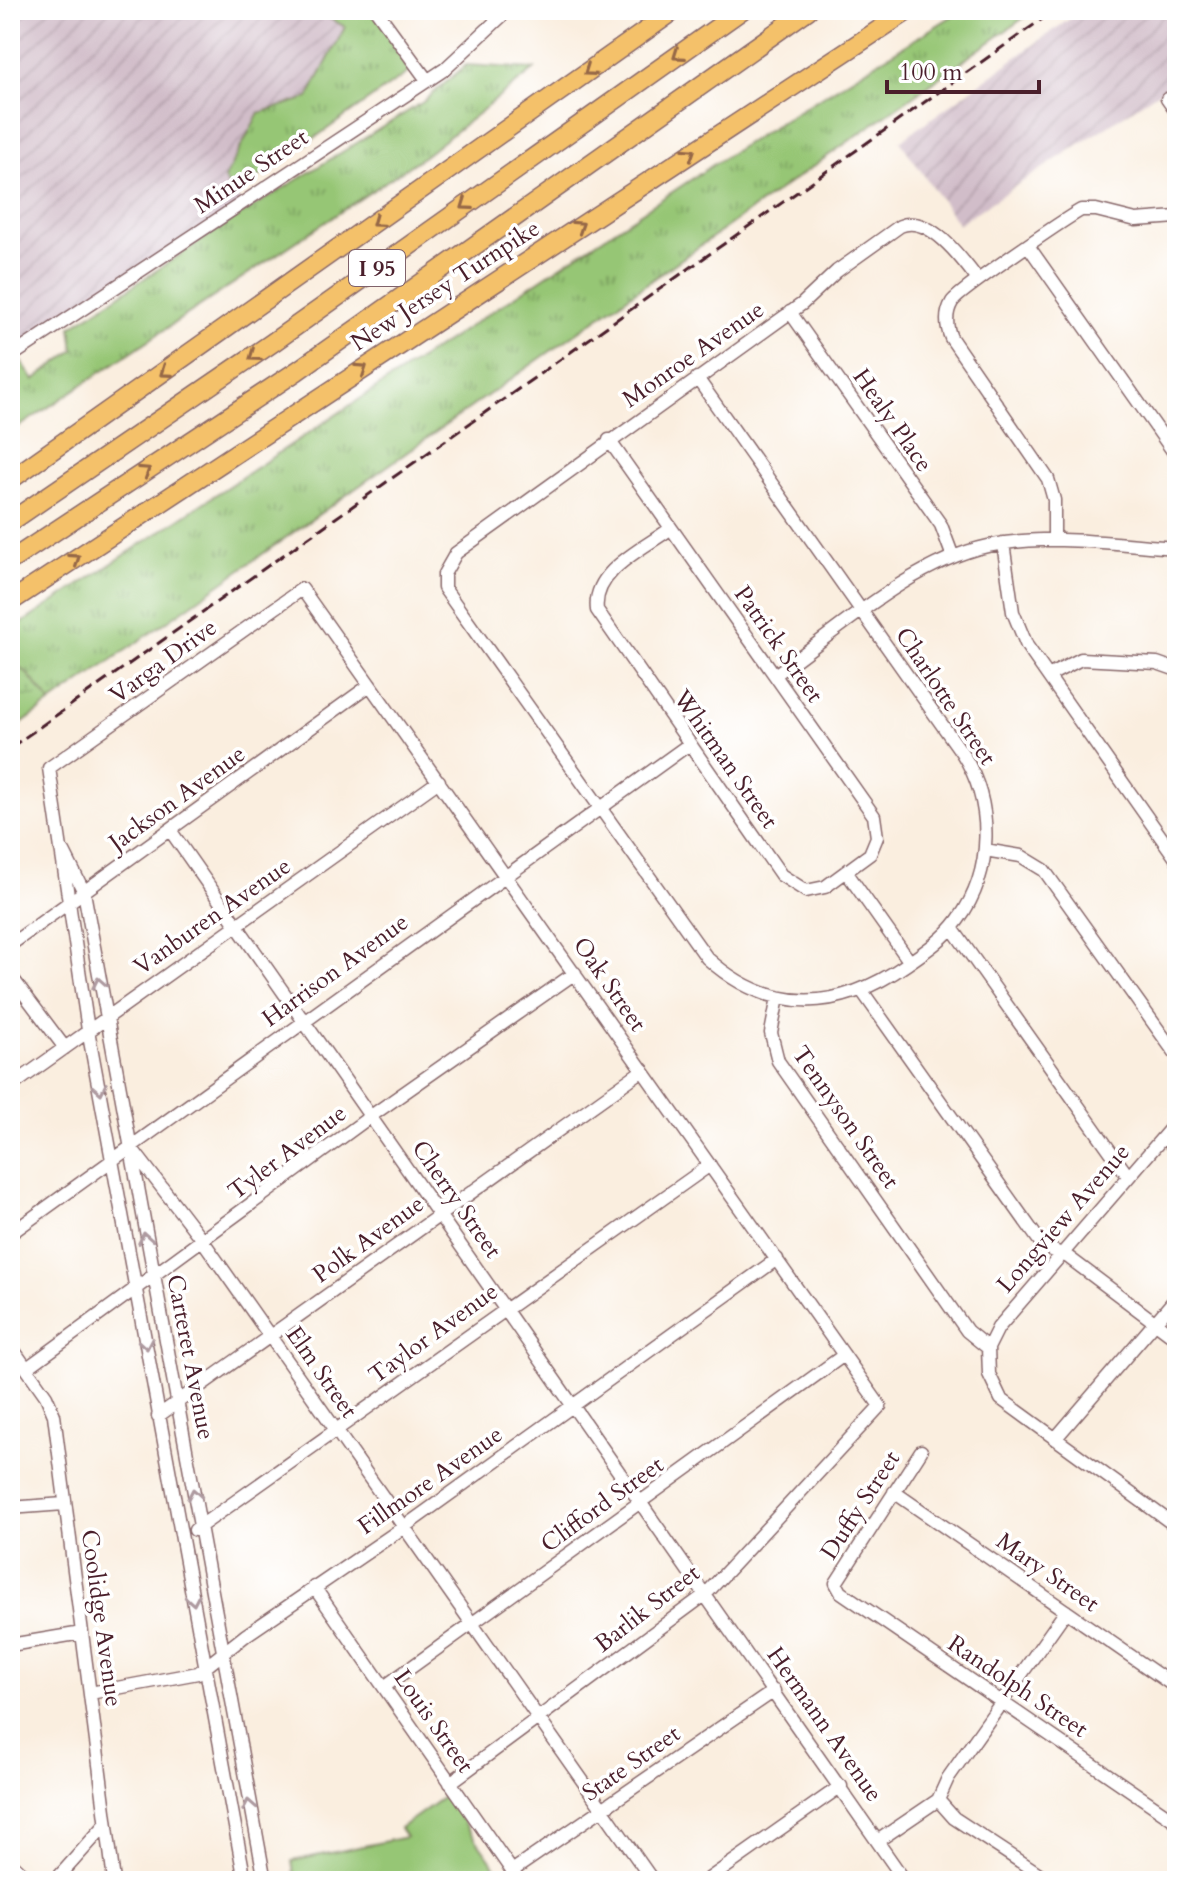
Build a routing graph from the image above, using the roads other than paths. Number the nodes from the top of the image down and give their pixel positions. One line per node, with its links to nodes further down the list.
1 (376, 10): 8 (street)
2 (508, 10): 8 (street, Minue Street)
3 (675, 10): 19 (highway, I 95, one-way to 19)
4 (742, 10): 20 (highway, New Jersey Turnpike / I 95, one-way to 20)
5 (808, 10): 26 (highway, New Jersey Turnpike / I 95, one-way to 5)
6 (918, 10): 7 (highway, New Jersey Turnpike)
7 (903, 15): 28 (highway, New Jersey Turnpike, one-way to 7)
8 (427, 80): 15 (street, Minue Street)
9 (1167, 99): 10 (street)
10 (1177, 113)
11 (1177, 217): 12 (street)
12 (1029, 247): 13 (street); 18 (street)
13 (978, 280): 14 (street, Monroe Avenue); 22 (street)
14 (790, 312): 16 (street, Monroe Avenue); 25 (street, Healy Place)
15 (10, 357)
16 (697, 378): 17 (street, Monroe Avenue); 29 (street, Charlotte Street)
17 (609, 440): 21 (street, Patrick Street); 37 (street, Monroe Avenue)
18 (1177, 457)
19 (10, 480)
20 (10, 522)
21 (670, 529): 31 (street, Patrick Street); 34 (street, Whitman Street)
22 (1054, 540): 23 (street); 24 (street)
23 (1003, 543): 25 (street); 32 (street)
24 (1177, 548)
25 (953, 557): 29 (street)
26 (10, 561)
27 (302, 589): 33 (street, Oak Street); 35 (street, Varga Drive)
28 (10, 602)
29 (864, 612): 31 (street); 40 (street, Charlotte Street)
30 (1177, 670): 32 (street)
31 (775, 675): 42 (street, Patrick Street)
32 (1048, 676): 41 (street)
33 (370, 685): 36 (street, Oak Street); 38 (street, Jackson Avenue)
34 (688, 745): 37 (street, Harrison Avenue); 42 (street, Whitman Street)
35 (49, 768): 39 (street, Carteret Avenue)
36 (439, 781): 43 (street, Oak Street); 46 (street, Vanburen Avenue)
37 (600, 809): 43 (street, Harrison Avenue); 53 (street)
38 (170, 830): 44 (street, Jackson Avenue); 46 (street, Cherry Street)
39 (61, 846): 44 (street, Carteret Avenue); 45 (street, Carteret Avenue)
40 (985, 850): 47 (street, Charlotte Street); 58 (street)
41 (1177, 860)
42 (847, 873): 49 (street)
43 (507, 875): 50 (street, Oak Street); 55 (street, Harrison Avenue)
44 (84, 892): 45 (street, Jackson Avenue); 54 (street, Carteret Avenue, one-way to 44)
45 (67, 905): 48 (street, Jackson Avenue); 56 (street, Carteret Avenue)
46 (237, 926): 54 (street, Vanburen Avenue); 55 (street, Cherry Street)
47 (952, 928): 49 (street); 68 (street)
48 (10, 945)
49 (910, 962): 52 (street)
50 (575, 973): 59 (street, Oak Street); 61 (street, Tyler Avenue)
51 (10, 975): 57 (street)
52 (862, 991): 53 (street); 72 (street)
53 (778, 997): 82 (street, Tennyson Street)
54 (106, 1018): 56 (street, Vanburen Avenue); 64 (street, Carteret Avenue)
55 (303, 1019): 61 (street, Cherry Street); 64 (street, Harrison Avenue)
56 (88, 1030): 57 (street, Vanburen Avenue); 66 (street, Carteret Avenue, one-way to 66)
57 (65, 1048): 60 (street, Vanburen Avenue)
58 (1177, 1056)
59 (643, 1070): 67 (street, Oak Street); 69 (street, Polk Avenue)
60 (10, 1087)
61 (371, 1116): 69 (street, Cherry Street); 71 (street, Tyler Avenue)
62 (1177, 1121): 63 (street, Longview Avenue)
63 (1164, 1136): 65 (street); 68 (street, Longview Avenue)
64 (131, 1149): 66 (street, Harrison Avenue); 71 (street, Elm Street); 74 (street, Carteret Avenue, one-way to 64)
65 (1177, 1151)
66 (114, 1161): 70 (street, Harrison Avenue); 75 (street, Carteret Avenue)
67 (710, 1165): 73 (street, Oak Street); 77 (street, Taylor Avenue)
68 (1128, 1176): 72 (street, Longview Avenue)
69 (440, 1213): 77 (street, Cherry Street); 79 (street, Polk Avenue)
70 (10, 1234)
71 (203, 1241): 74 (street, Tyler Avenue); 79 (street, Elm Street)
72 (1059, 1255): 78 (street); 82 (street, Longview Avenue)
73 (777, 1259): 83 (street, Oak Street); 86 (street, Fillmore Avenue)
74 (153, 1276): 75 (street, Tyler Avenue); 85 (street, Carteret Avenue)
75 (136, 1287): 84 (street, Tyler Avenue); 88 (street, Carteret Avenue, one-way to 88)
76 (1177, 1297): 78 (street)
77 (506, 1308): 86 (street, Cherry Street); 89 (street, Taylor Avenue)
78 (1156, 1322): 80 (street); 90 (street)
79 (271, 1337): 85 (street, Polk Avenue); 89 (street, Elm Street)
80 (1177, 1339)
81 (10, 1345): 84 (street, Coolidge Avenue)
82 (988, 1348): 90 (street)
83 (844, 1355): 87 (street, Oak Street); 93 (street, Clifford Street)
84 (27, 1368): 94 (street, Coolidge Avenue)
85 (177, 1402): 88 (street, Polk Avenue); 96 (street, Carteret Avenue, one-way to 85)
86 (574, 1405): 93 (street, Cherry Street); 97 (street, Fillmore Avenue)
87 (880, 1406): 102 (street, Barlik Street)
88 (158, 1416): 99 (street, Carteret Avenue)
89 (336, 1430): 96 (street, Taylor Avenue); 97 (street, Elm Street)
90 (1055, 1439): 98 (street)
91 (921, 1451): 92 (street, Duffy Street)
92 (894, 1492): 100 (street, Duffy Street); 103 (street, Mary Street)
93 (642, 1502): 102 (street, Cherry Street); 104 (street, Clifford Street)
94 (64, 1504): 95 (street); 105 (street, Coolidge Avenue)
95 (10, 1508)
96 (199, 1527): 99 (street, Taylor Avenue); 107 (street, Carteret Avenue)
97 (404, 1527): 101 (street, Fillmore Avenue); 104 (street, Elm Street)
98 (1177, 1527)
99 (182, 1539): 108 (street, Carteret Avenue, one-way to 108)
100 (836, 1583): 113 (street, Randolph Street)
101 (314, 1587): 107 (street, Fillmore Avenue); 109 (street, Louis Street)
102 (706, 1594): 111 (street, Hermann Avenue); 114 (street, Barlik Street)
103 (1066, 1611): 110 (street, Mary Street); 113 (street)
104 (472, 1624): 109 (street, Clifford Street); 114 (street, Elm Street)
105 (82, 1633): 106 (street); 112 (street, Coolidge Avenue)
106 (10, 1645)
107 (225, 1652): 108 (street, Fillmore Avenue); 115 (street, Carteret Avenue)
108 (206, 1667): 112 (street, Fillmore Avenue); 116 (street, Carteret Avenue)
109 (384, 1687): 117 (street, Louis Street)
110 (1177, 1688)
111 (774, 1691): 118 (street, Hermann Avenue); 120 (street, State Street)
112 (90, 1693): 122 (street, Coolidge Avenue)
113 (1002, 1702): 119 (street); 121 (street, Randolph Street)
114 (538, 1718): 117 (street, Barlik Street); 120 (street, Elm Street)
115 (241, 1758): 116 (street); 130 (street, Carteret Avenue, one-way to 115)
116 (223, 1762): 129 (street, Carteret Avenue)
117 (450, 1783): 125 (street, Louis Street)
118 (841, 1786): 123 (street, Hermann Avenue); 132 (street)
119 (938, 1800): 123 (street); 134 (street)
120 (602, 1809): 125 (street, State Street); 131 (street, Elm Street)
121 (1177, 1822)
122 (106, 1824): 127 (street); 128 (street, Coolidge Avenue)
123 (879, 1840): 133 (street, Hermann Avenue)
124 (10, 1862): 126 (street)
125 (516, 1876)
126 (31, 1881)
127 (55, 1881)
128 (114, 1881)
129 (245, 1881)
130 (265, 1881)
131 (653, 1881)
132 (706, 1881)
133 (904, 1881)
134 (1050, 1881)

